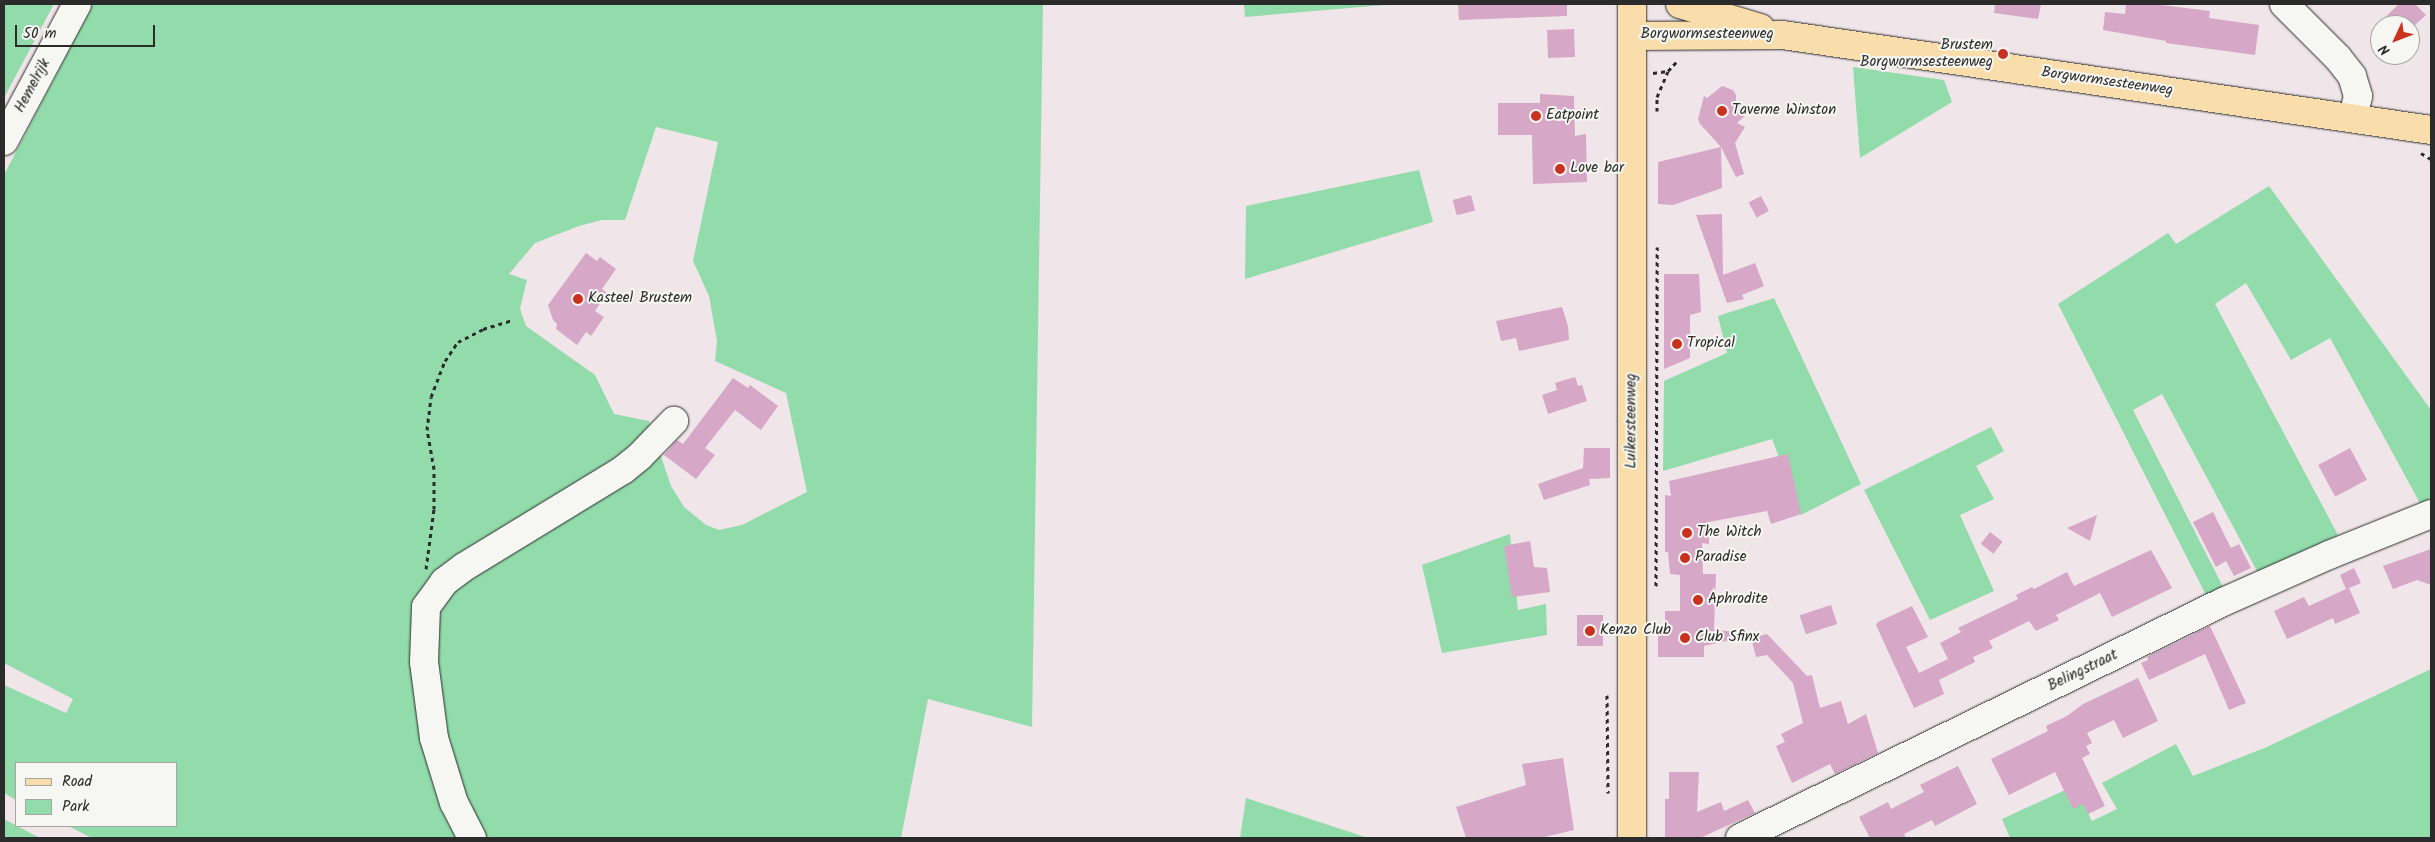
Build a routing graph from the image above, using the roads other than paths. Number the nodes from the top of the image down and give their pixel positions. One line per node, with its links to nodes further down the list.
1 (77, 4): 9 (street, Hemelrijk)
2 (1632, 4): 6 (main road, Luikersteenweg)
3 (1680, 4): 5 (main road, Borgwormsesteenweg)
4 (2284, 4): 7 (street)
5 (1783, 35): 6 (main road, Borgwormsesteenweg); 7 (main road, Borgwormsesteenweg)
6 (1632, 36): 13 (main road, Luikersteenweg)
7 (2353, 118): 8 (main road, Borgwormsesteenweg)
8 (2431, 130)
9 (4, 142)
10 (674, 421): 12 (street)
11 (2431, 514): 14 (street, Belingstraat)
12 (472, 838)
13 (1632, 838)
14 (1740, 838)

